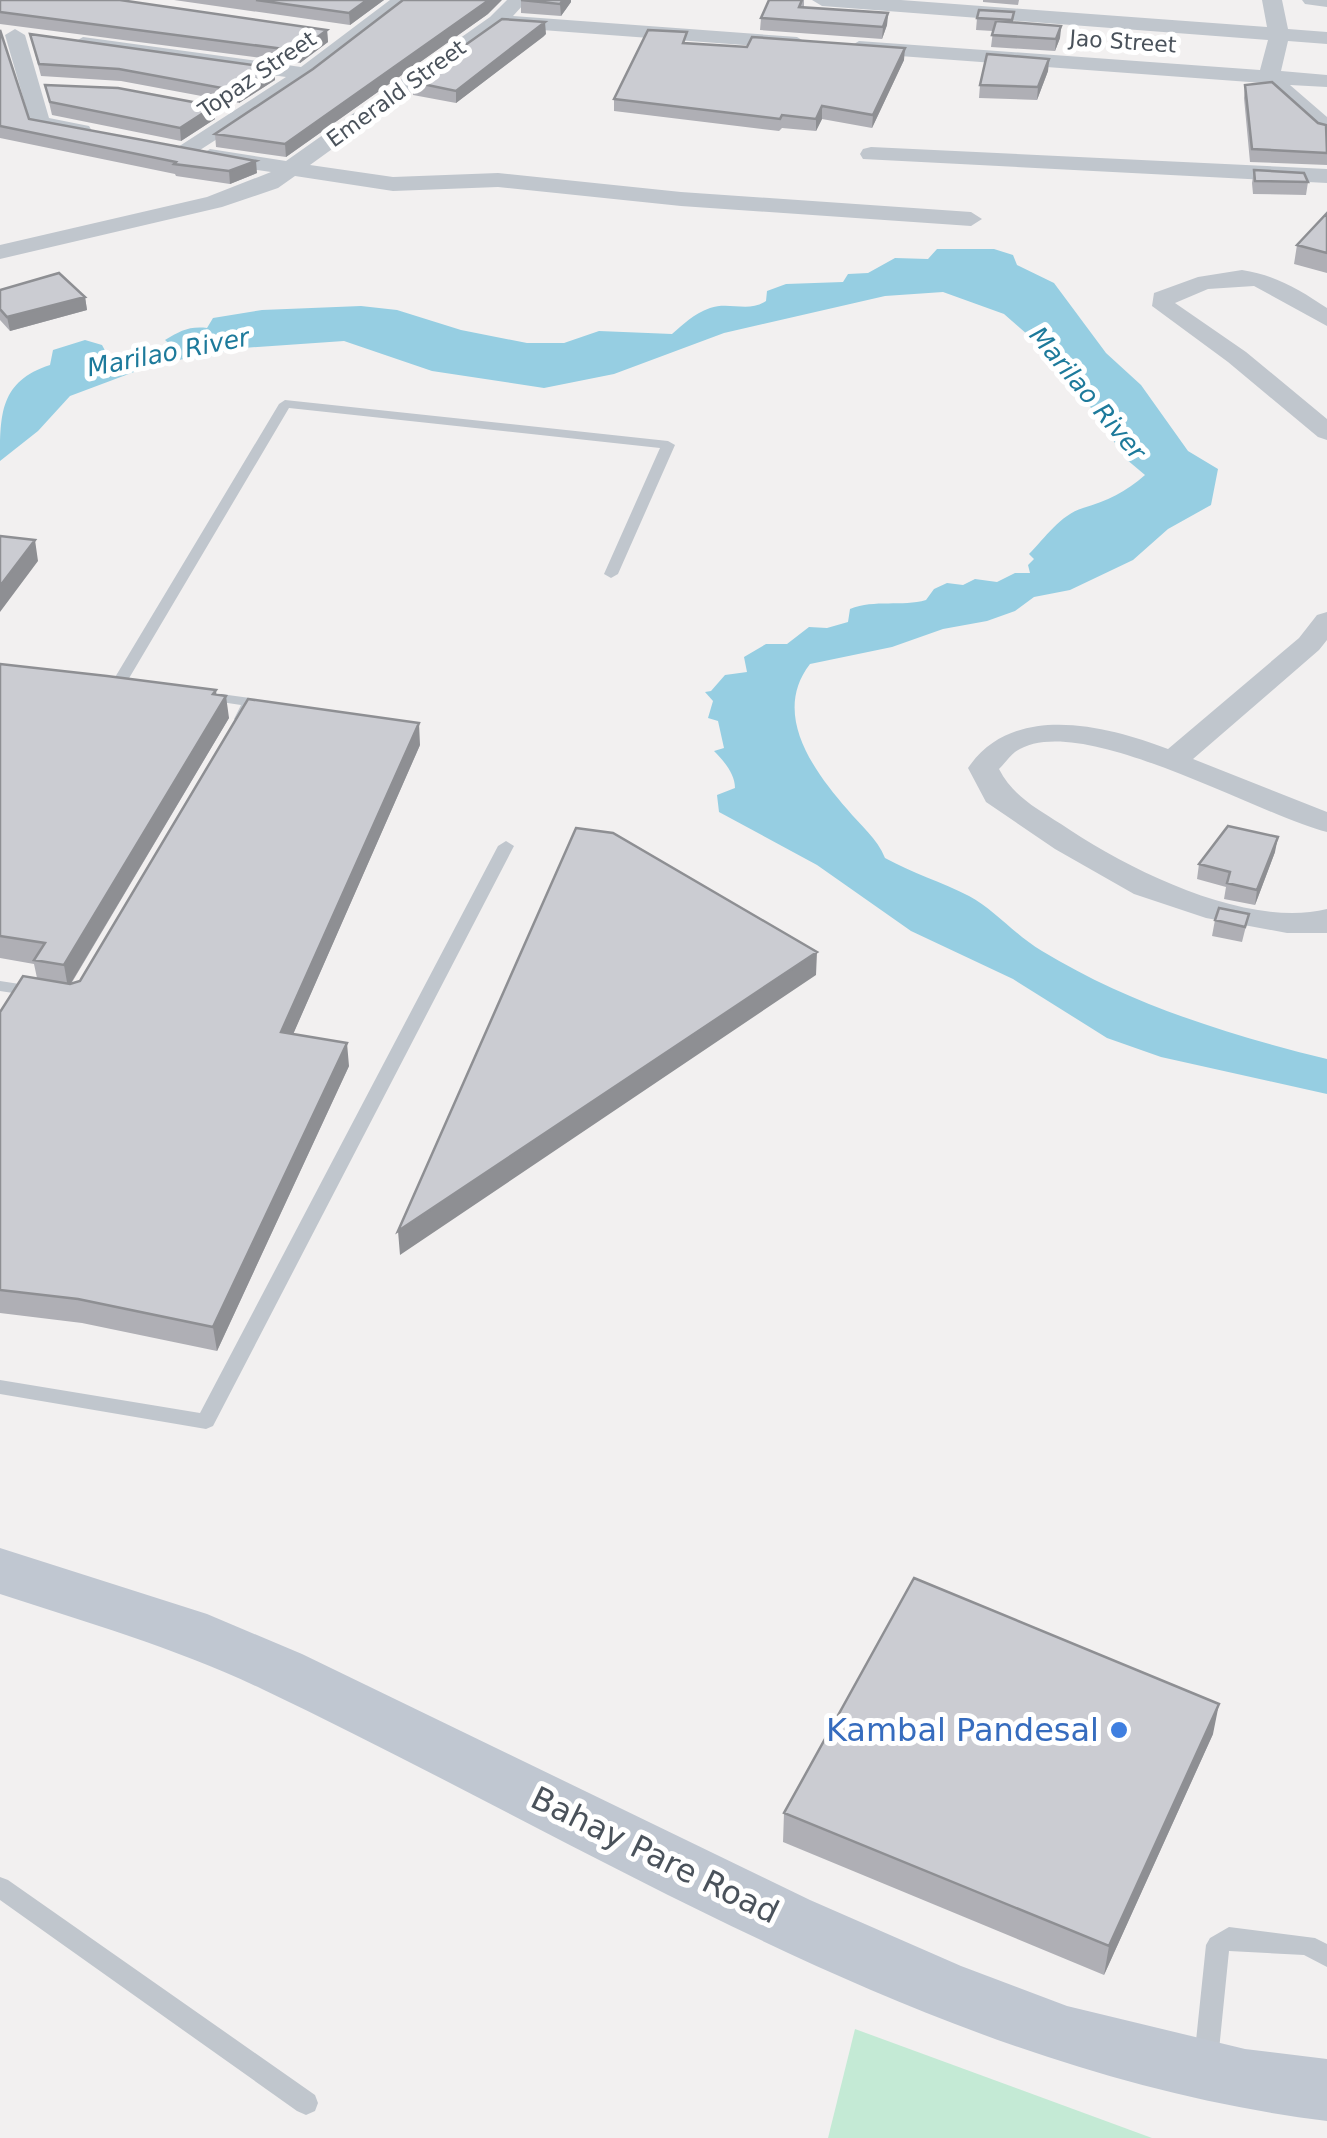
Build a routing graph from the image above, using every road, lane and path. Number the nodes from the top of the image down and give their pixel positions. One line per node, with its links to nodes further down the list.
1 (400, 0): 11 (street, Topaz Street)
2 (518, 0): 7 (street, Emerald Street)
3 (822, 0): 9 (street)
4 (1272, 0): 9 (street)
5 (1312, 0): 6 (street)
6 (1327, 1)
7 (496, 21): 14 (street, Jao Street); 21 (street, Emerald Street)
8 (317, 30): 11 (street)
9 (1279, 35): 12 (street); 14 (street)
10 (25, 36): 13 (street); 19 (street)
11 (355, 36): 13 (street, Topaz Street)
12 (1327, 38)
13 (304, 74): 17 (street, Topaz Street)
14 (1268, 77): 15 (street, Jao Street); 18 (street)
15 (1327, 81)
16 (209, 108): 17 (street)
17 (244, 114): 21 (street, Topaz Street)
18 (1326, 127)
19 (94, 134)
20 (870, 154): 22 (street)
21 (280, 176): 23 (street); 24 (street)
22 (1327, 176)
23 (971, 218)
24 (0, 252)
25 (1327, 319): 26 (street)
26 (1327, 432)
27 (611, 574): 29 (lane)
28 (1327, 620): 32 (street)
29 (156, 689)
30 (194, 694): 31 (lane)
31 (231, 735)
32 (1174, 760): 33 (street); 35 (street)
33 (1327, 823)
34 (506, 846): 38 (lane)
35 (1327, 920)
36 (0, 986): 37 (lane)
37 (56, 995)
38 (0, 1387)
39 (0, 1570): 42 (main road, Bahay Pare Road)
40 (0, 1887): 44 (lane)
41 (1327, 1956): 42 (lane)
42 (1206, 2071): 43 (main road, Bahay Pare Road)
43 (1327, 2090)
44 (306, 2104)

